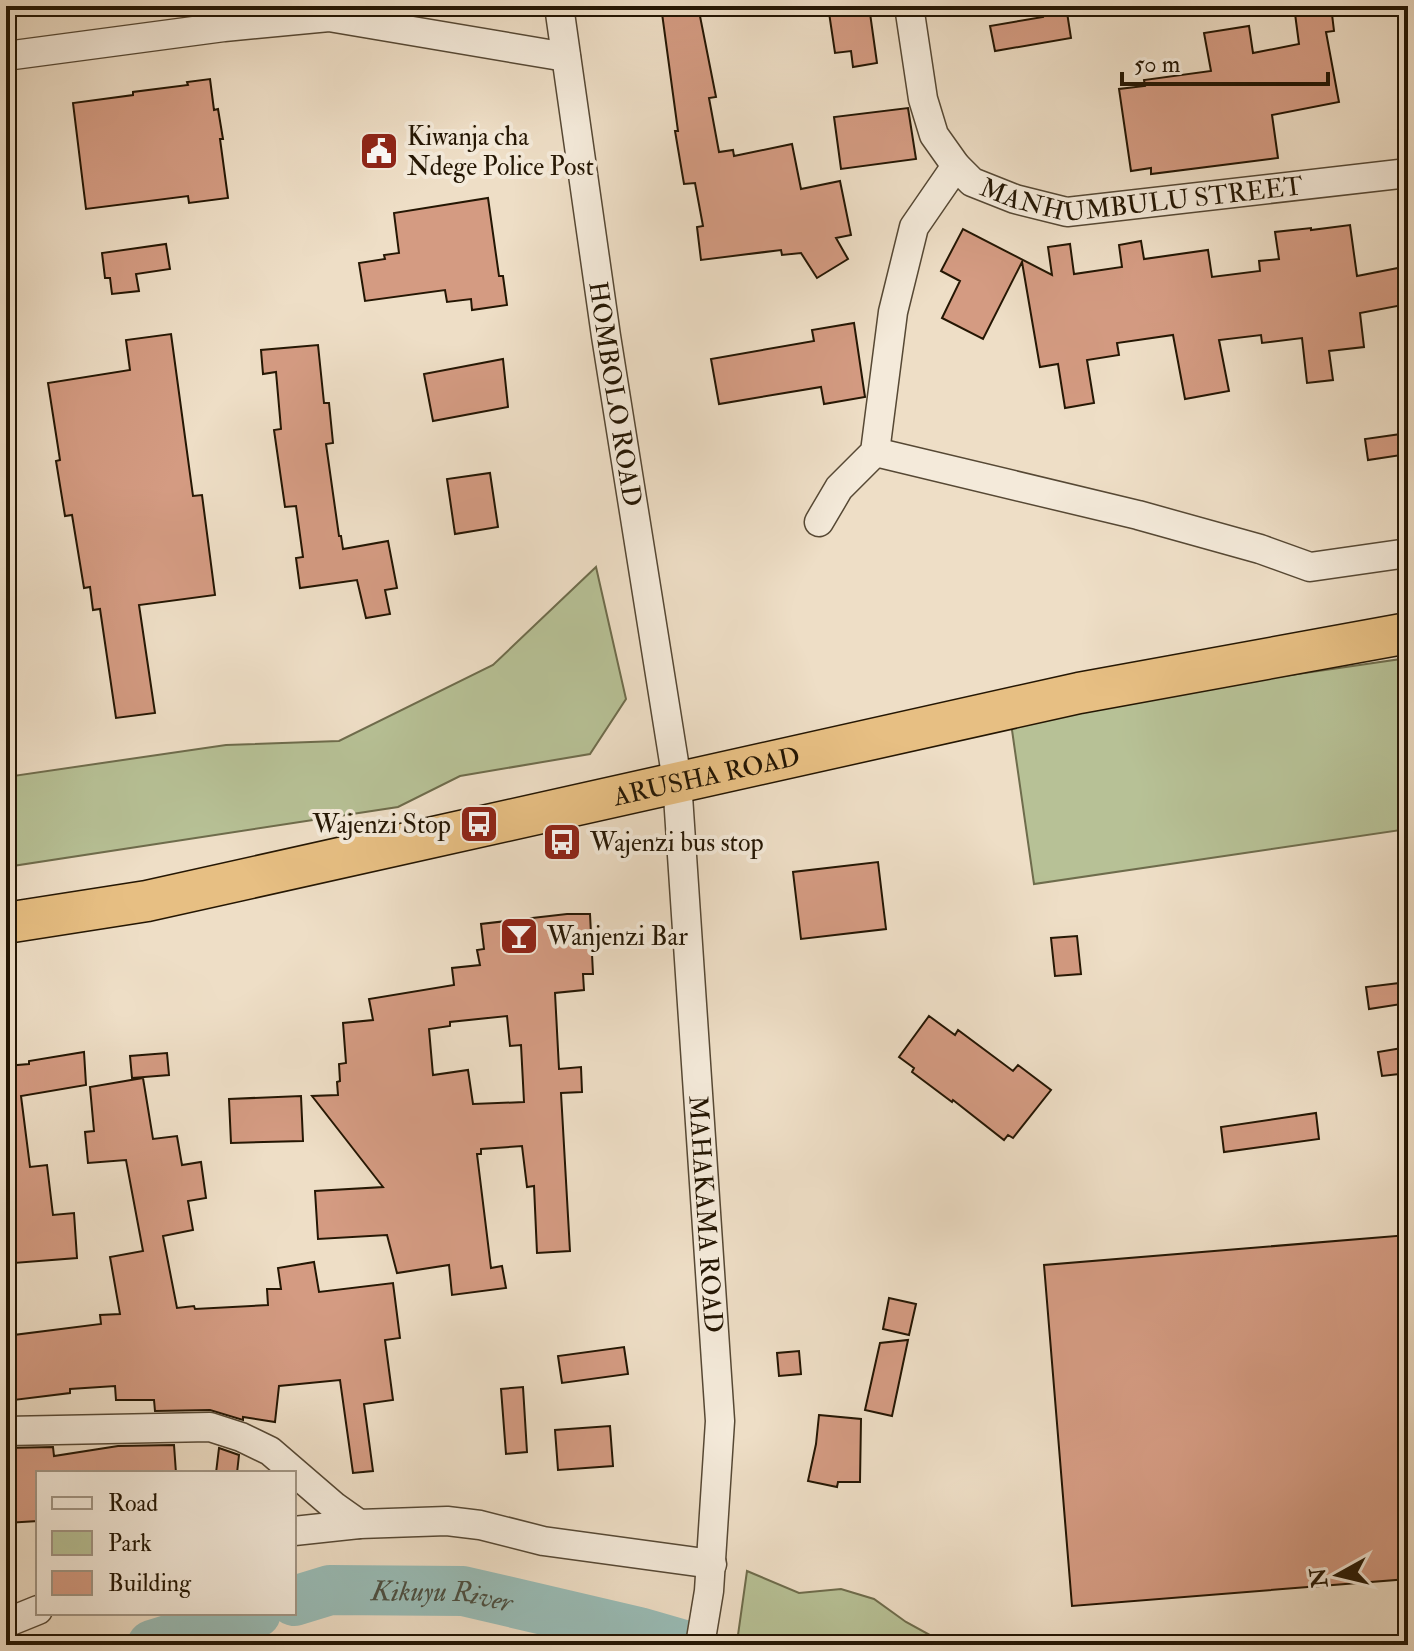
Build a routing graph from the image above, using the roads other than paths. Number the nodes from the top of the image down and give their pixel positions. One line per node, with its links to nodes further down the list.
1 (559, 6): 4 (street, HOMBOLO ROAD)
2 (909, 6): 5 (street, MANHUMBULU STREET)
3 (6, 56): 4 (street)
4 (566, 57): 11 (street, HOMBOLO ROAD)
5 (956, 166): 6 (street, MANHUMBULU STREET); 7 (street)
6 (1408, 173)
7 (875, 452): 8 (street); 9 (street)
8 (819, 522)
9 (1408, 553)
10 (1408, 633): 11 (highway, ARUSHA ROAD)
11 (677, 781): 12 (highway, ARUSHA ROAD); 18 (street, MAHAKAMA ROAD)
12 (6, 923)
13 (6, 1431): 14 (street)
14 (293, 1471)
15 (296, 1473): 16 (street)
16 (359, 1524): 17 (street); 18 (street)
17 (296, 1531)
18 (710, 1578): 21 (street, MAHAKAMA ROAD)
19 (36, 1611): 20 (street)
20 (6, 1623)
21 (700, 1645)

